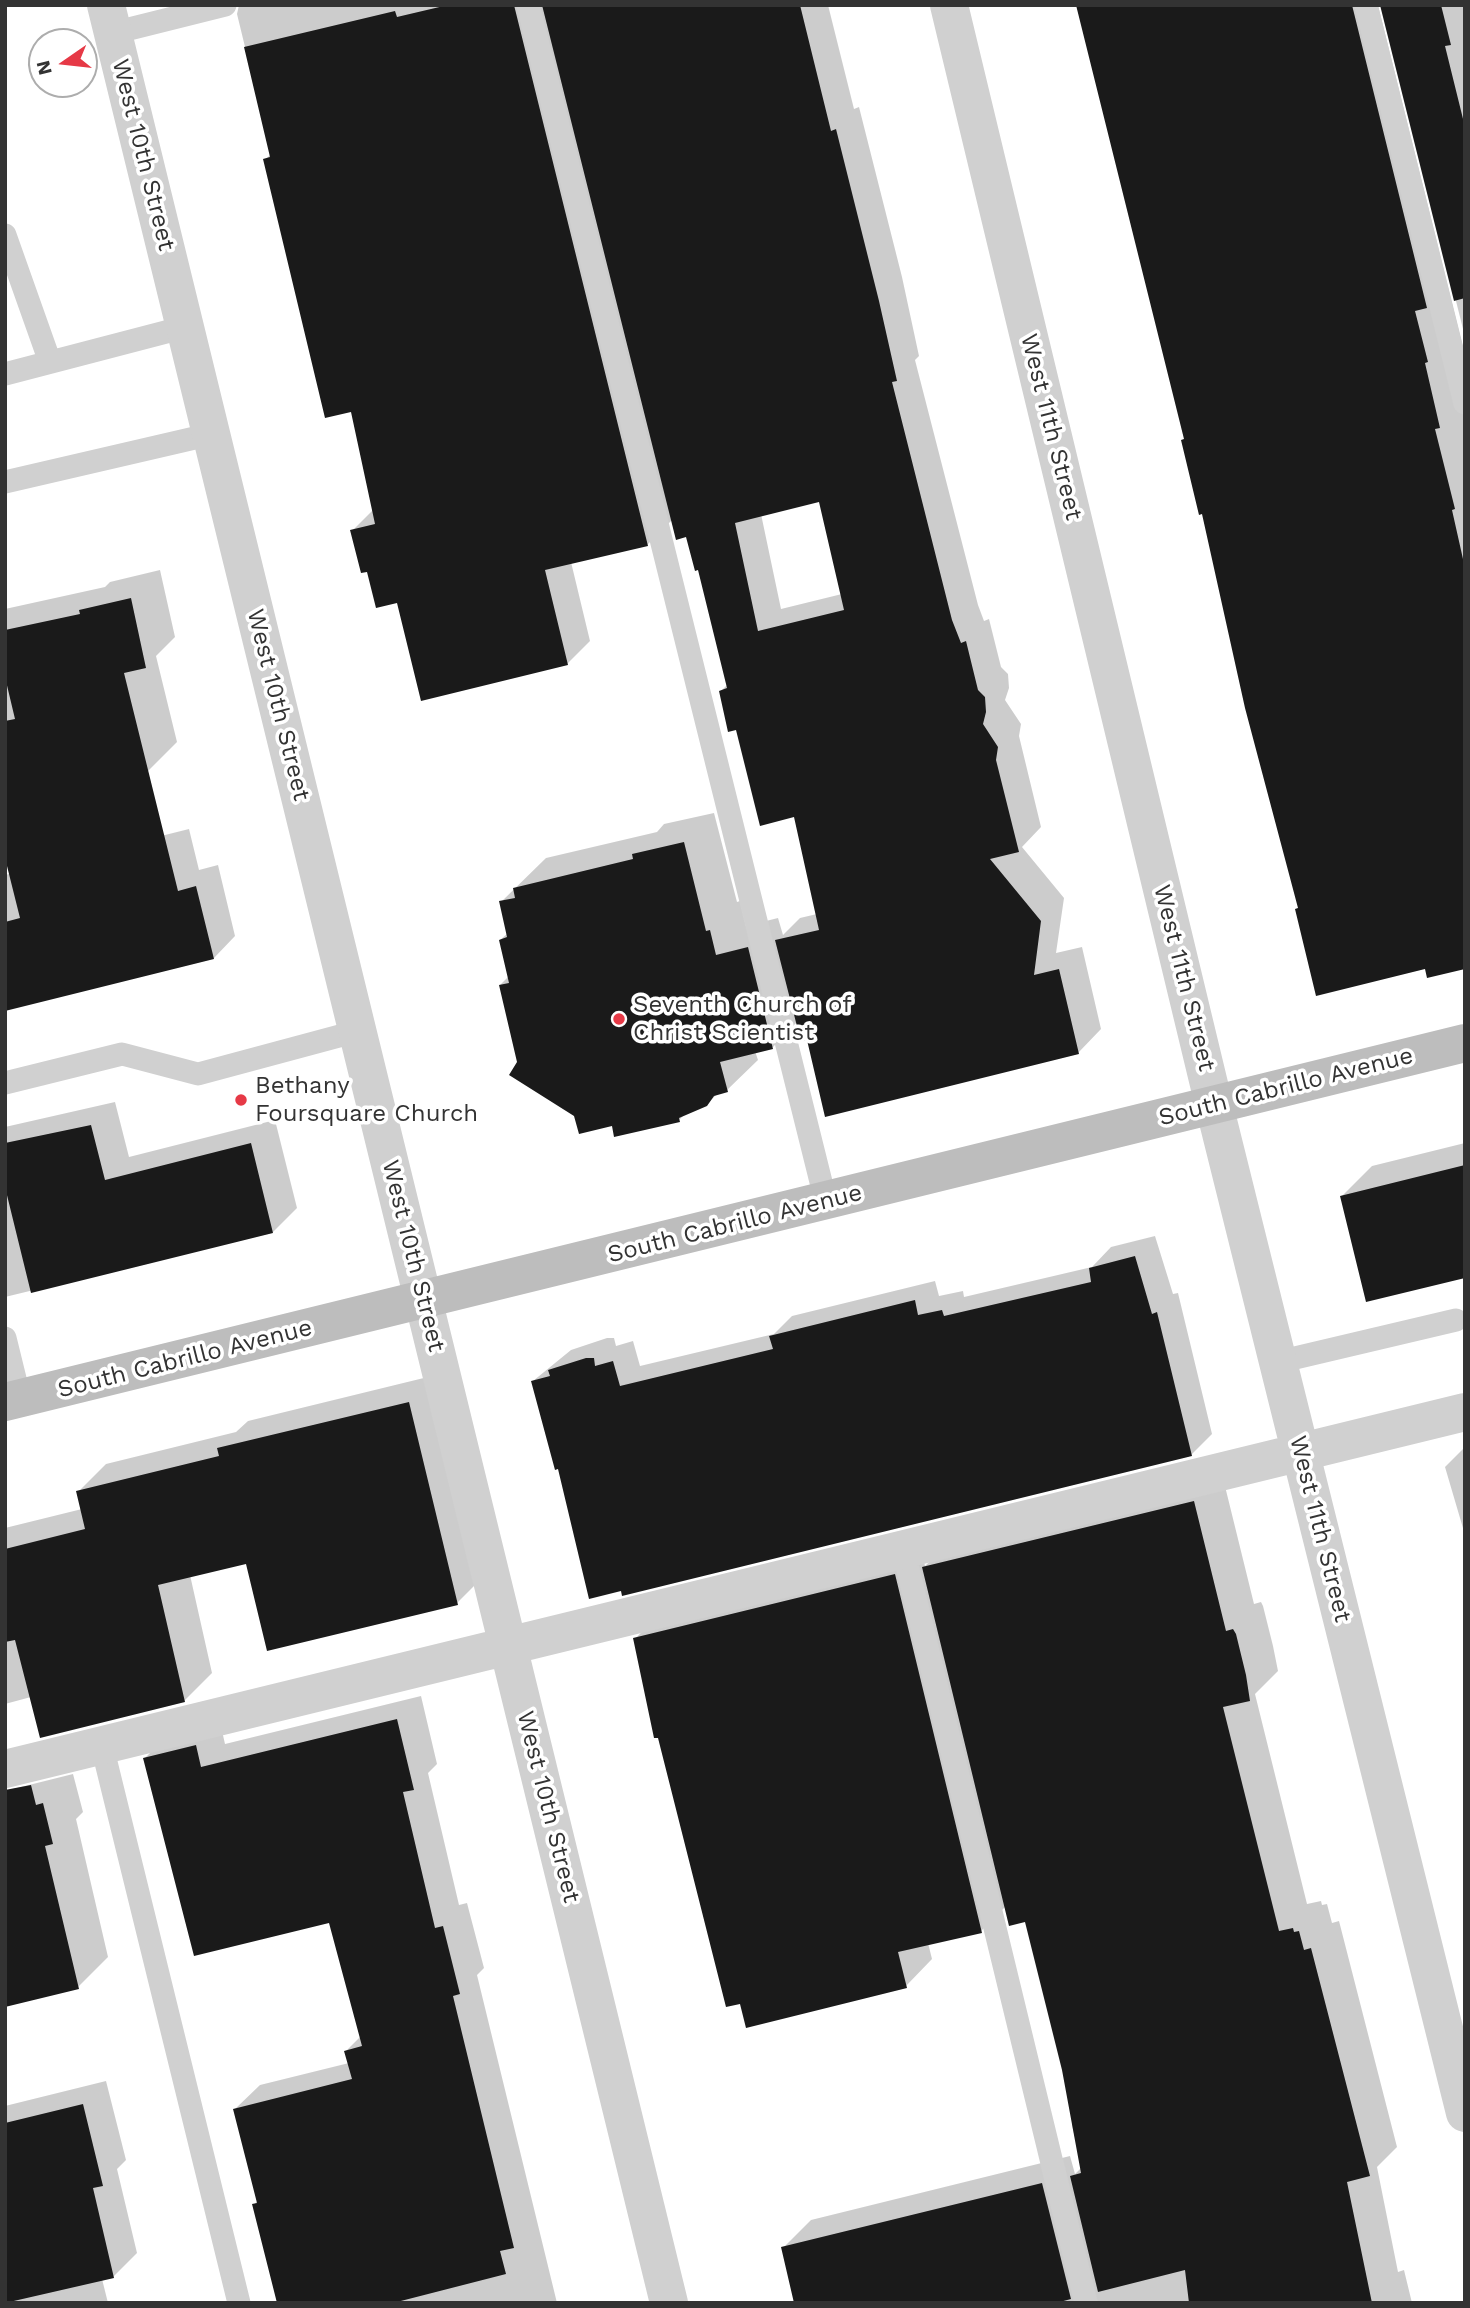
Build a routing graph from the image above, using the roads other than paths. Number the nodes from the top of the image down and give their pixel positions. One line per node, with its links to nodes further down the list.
1 (225, 5): 5 (lane)
2 (528, 5): 17 (lane)
3 (949, 5): 16 (street, West 11th Street)
4 (1366, 5): 10 (lane)
5 (109, 19): 7 (street, West 10th Street)
6 (5, 235): 8 (lane)
7 (185, 327): 8 (lane); 11 (street, West 10th Street)
8 (50, 362): 9 (lane)
9 (5, 374)
10 (1465, 402)
11 (212, 433): 12 (lane); 13 (street, West 10th Street)
12 (5, 482)
13 (358, 1031): 15 (lane); 18 (street, West 10th Street)
14 (1465, 1043): 16 (street, South Cabrillo Avenue)
15 (5, 1083)
16 (1214, 1105): 17 (street, South Cabrillo Avenue); 21 (street, West 11th Street)
17 (826, 1202): 18 (street, South Cabrillo Avenue)
18 (424, 1301): 22 (street, South Cabrillo Avenue); 26 (street, West 10th Street)
19 (1456, 1320): 21 (lane)
20 (5, 1338): 22 (lane)
21 (1279, 1362): 24 (street, West 11th Street)
22 (13, 1401)
23 (1465, 1412): 24 (street)
24 (1301, 1451): 25 (street); 29 (street, West 11th Street)
25 (903, 1549): 26 (street); 32 (lane)
26 (508, 1646): 27 (street); 31 (street, West 10th Street)
27 (102, 1746): 28 (street); 30 (lane)
28 (5, 1769)
29 (1465, 2113)
30 (239, 2303)
31 (669, 2303)
32 (1086, 2303)

